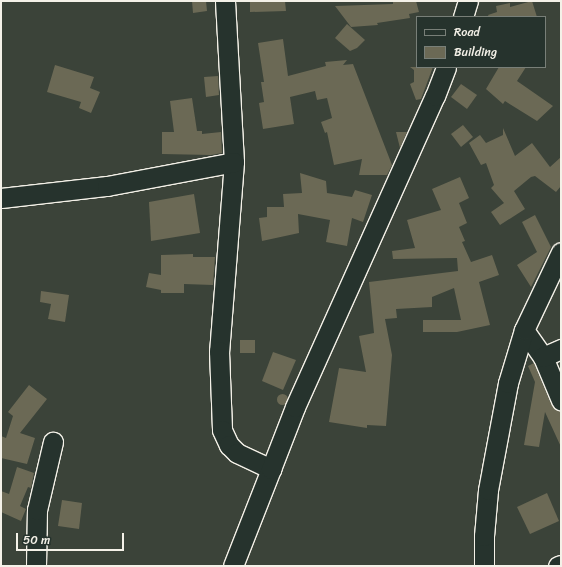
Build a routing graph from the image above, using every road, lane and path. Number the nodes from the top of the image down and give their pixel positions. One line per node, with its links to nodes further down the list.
1 (225, 1): 5 (street)
2 (468, 1): 3 (street)
3 (463, 16)
4 (446, 68): 13 (street)
5 (234, 162): 6 (street); 13 (street)
6 (1, 198)
7 (561, 252): 8 (street)
8 (524, 330): 10 (street); 17 (street)
9 (561, 349): 10 (street)
10 (543, 357): 11 (street)
11 (561, 400)
12 (53, 442): 15 (street)
13 (271, 469): 16 (street)
14 (561, 565): 18 (street)
15 (36, 566)
16 (233, 566)
17 (484, 566)
18 (558, 566)

